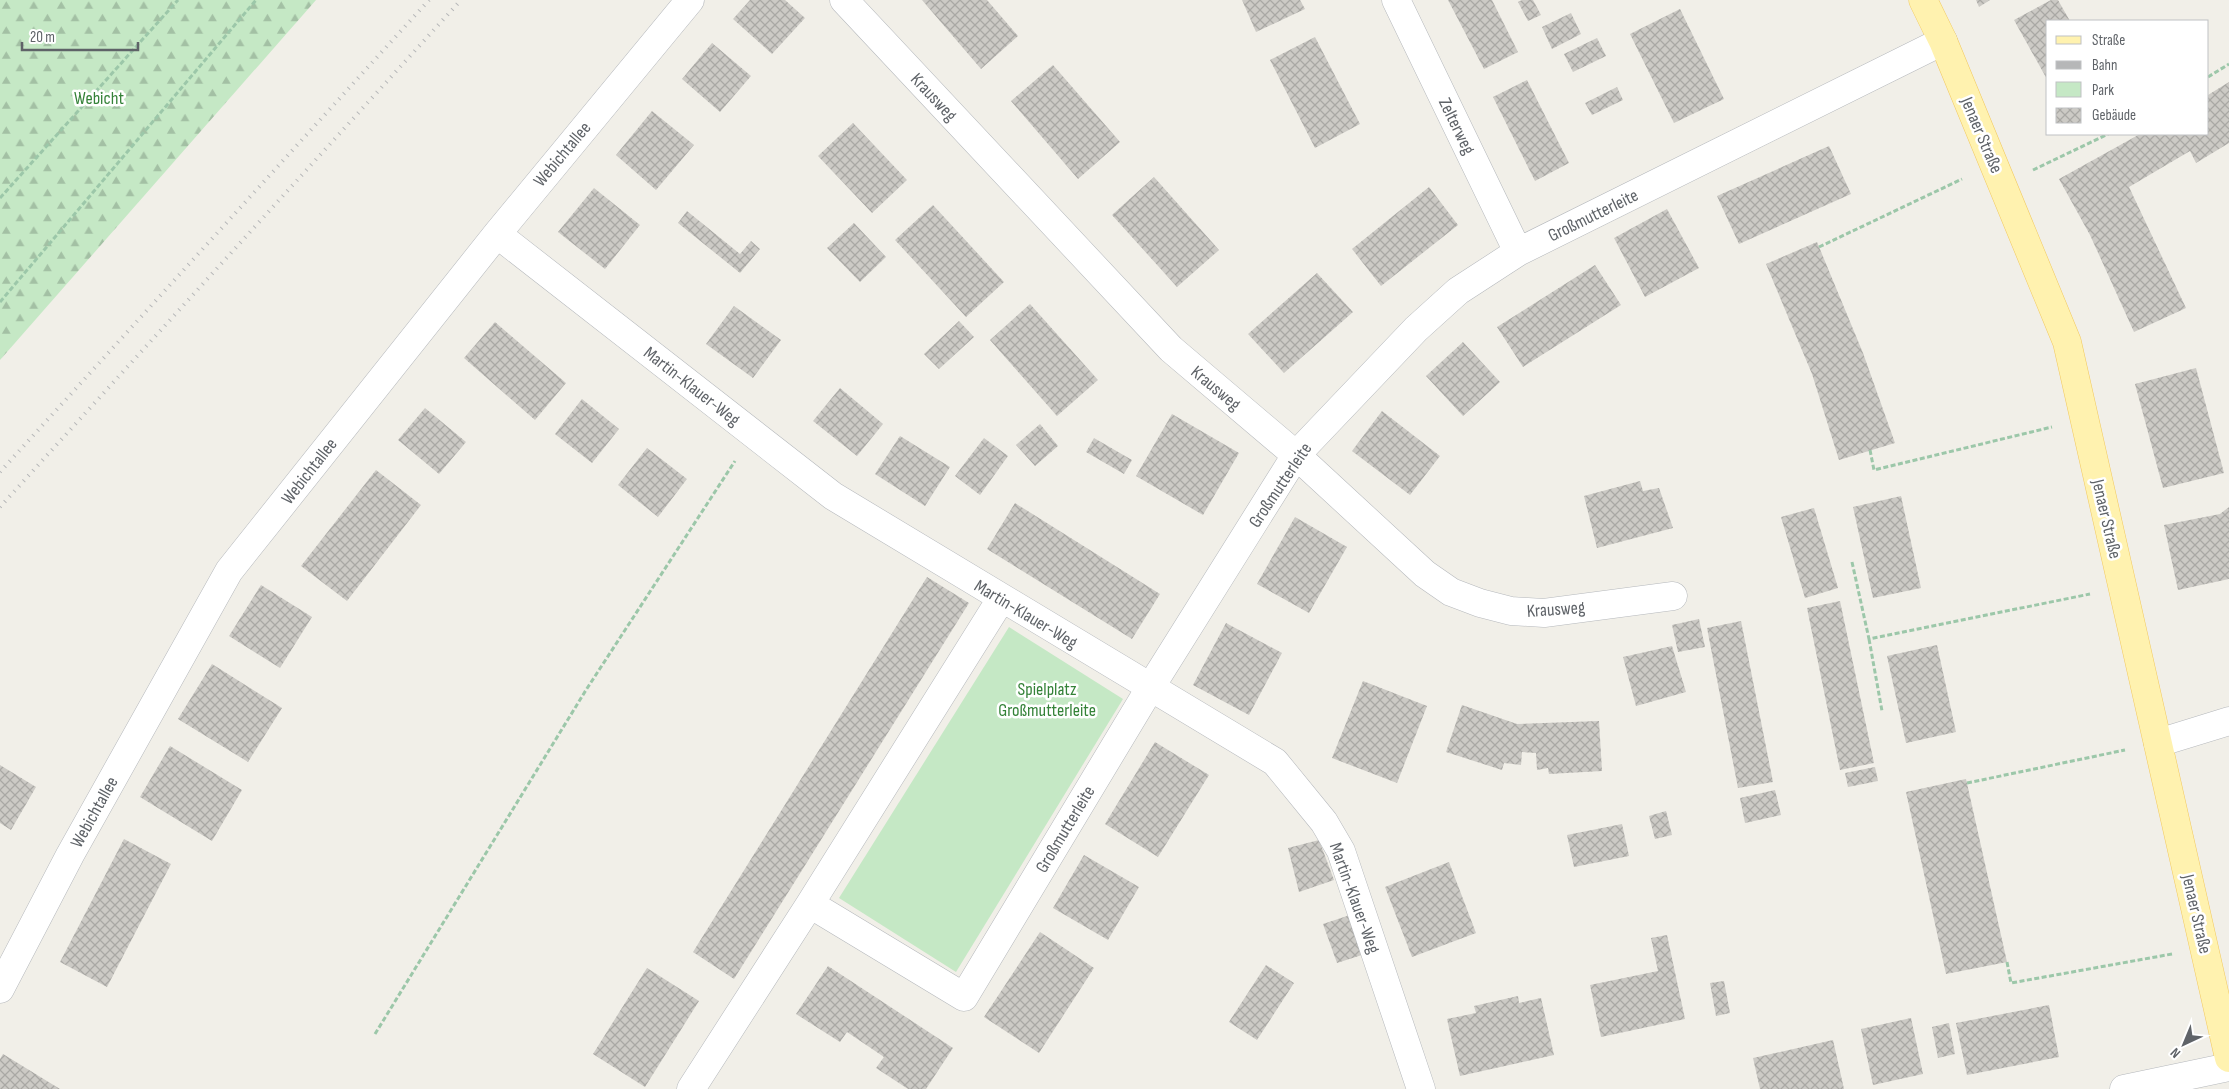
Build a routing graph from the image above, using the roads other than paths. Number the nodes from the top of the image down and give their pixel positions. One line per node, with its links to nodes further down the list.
1 (690, 0): 6 (street, Webichtallee)
2 (844, 0): 8 (street, Krausweg)
3 (1396, 0): 7 (street, Zelterweg)
4 (1923, 0): 5 (main road, Jenaer Straße)
5 (1943, 41): 7 (street, Großmutterleite); 13 (main road, Jenaer Straße)
6 (496, 234): 10 (street, Martin-Klauer-Weg); 15 (street, Webichtallee)
7 (1518, 252): 8 (street, Großmutterleite)
8 (1296, 455): 9 (street, Krausweg); 11 (street, Großmutterleite)
9 (1673, 596)
10 (1001, 599): 11 (street, Martin-Klauer-Weg); 14 (street)
11 (1150, 688): 14 (street, Großmutterleite); 19 (street, Martin-Klauer-Weg)
12 (2229, 721): 13 (street)
13 (2158, 743): 16 (main road, Jenaer Straße)
14 (810, 904): 18 (street)
15 (0, 989)
16 (2229, 1058)
17 (2229, 1067): 20 (street)
18 (691, 1089)
19 (1421, 1089)
20 (2124, 1089)

